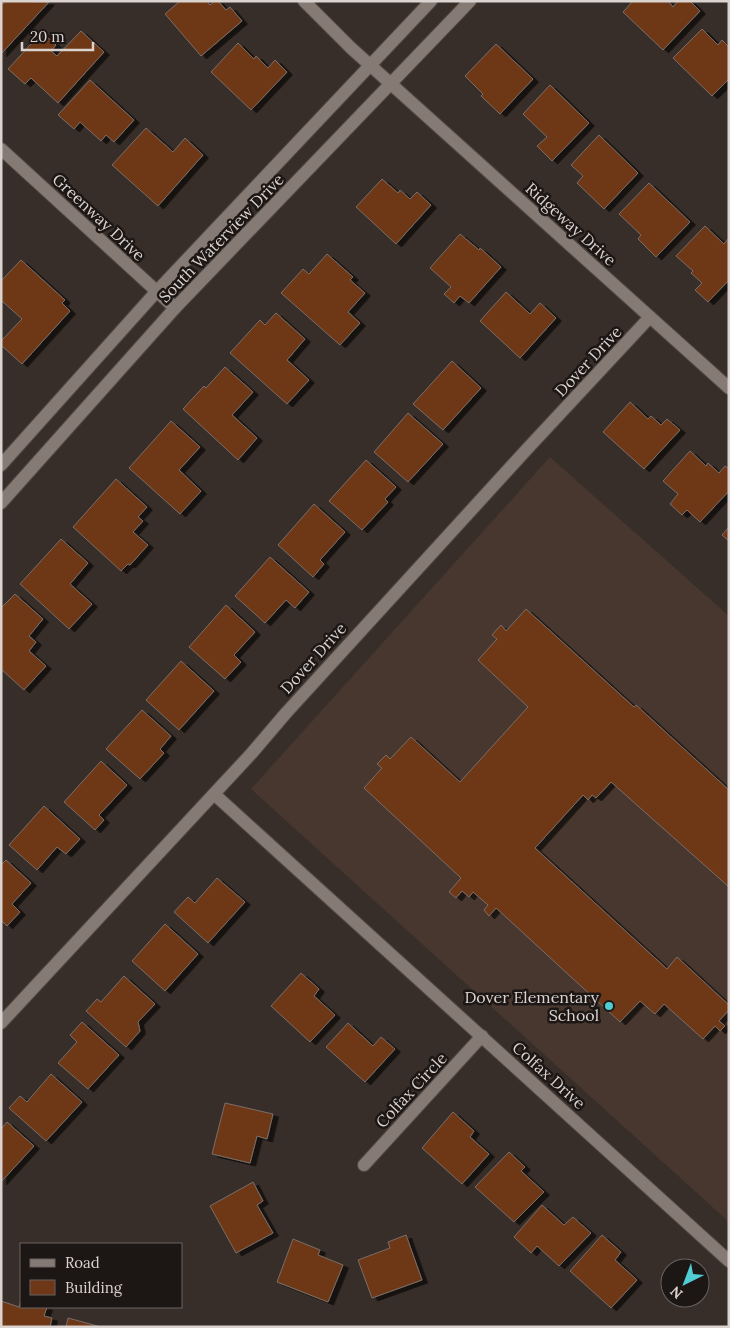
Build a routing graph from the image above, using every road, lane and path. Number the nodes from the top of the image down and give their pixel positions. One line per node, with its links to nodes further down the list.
1 (304, 1): 4 (street, Ridgeway Drive)
2 (431, 1): 4 (street, South Waterview Drive)
3 (470, 1): 5 (street, South Waterview Drive)
4 (371, 65): 5 (street, Ridgeway Drive); 7 (street, South Waterview Drive)
5 (391, 83): 8 (street, South Waterview Drive); 9 (street, Ridgeway Drive)
6 (1, 148): 7 (street, Greenway Drive)
7 (156, 291): 8 (street, Greenway Drive); 11 (street, South Waterview Drive)
8 (175, 308): 12 (street, South Waterview Drive)
9 (650, 317): 10 (street, Ridgeway Drive); 13 (street, Dover Drive)
10 (729, 388)
11 (1, 465)
12 (1, 502)
13 (214, 794): 14 (street, Dover Drive); 15 (street, Colfax Drive)
14 (1, 1023)
15 (482, 1036): 16 (street, Colfax Circle); 17 (street, Colfax Drive)
16 (364, 1165)
17 (729, 1261)

